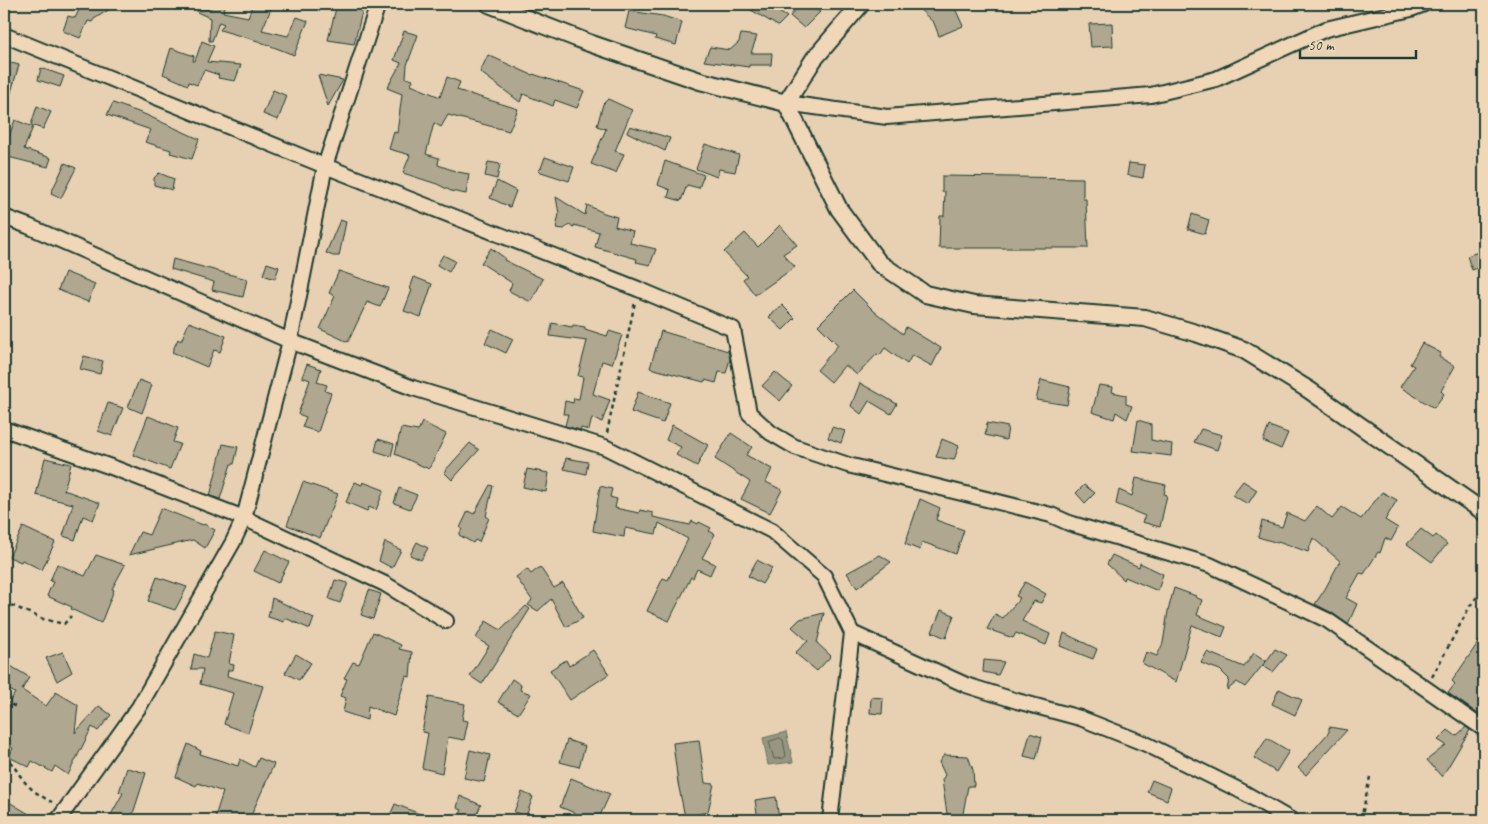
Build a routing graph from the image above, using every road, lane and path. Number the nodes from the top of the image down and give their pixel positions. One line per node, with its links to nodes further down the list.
1 (378, 4): 7 (street)
2 (489, 4): 6 (street)
3 (861, 4): 6 (street)
4 (1424, 4): 6 (street)
5 (4, 36): 7 (street)
6 (786, 103): 13 (street)
7 (325, 166): 9 (street); 10 (street)
8 (4, 217): 10 (street)
9 (638, 289): 12 (path); 20 (street)
10 (290, 341): 12 (street); 14 (street)
11 (4, 430): 14 (street)
12 (605, 447): 19 (street)
13 (1484, 512)
14 (244, 518): 18 (street); 26 (street)
15 (1484, 588): 20 (path)
16 (4, 602): 17 (path)
17 (71, 616)
18 (446, 621)
19 (852, 633): 28 (street); 29 (street)
20 (1425, 689): 23 (street)
21 (4, 701): 22 (path)
22 (18, 708)
23 (1484, 729)
24 (4, 756): 26 (path)
25 (1370, 777): 30 (path)
26 (69, 805): 27 (street)
27 (58, 820)
28 (830, 820)
29 (1291, 820)
30 (1361, 820)

